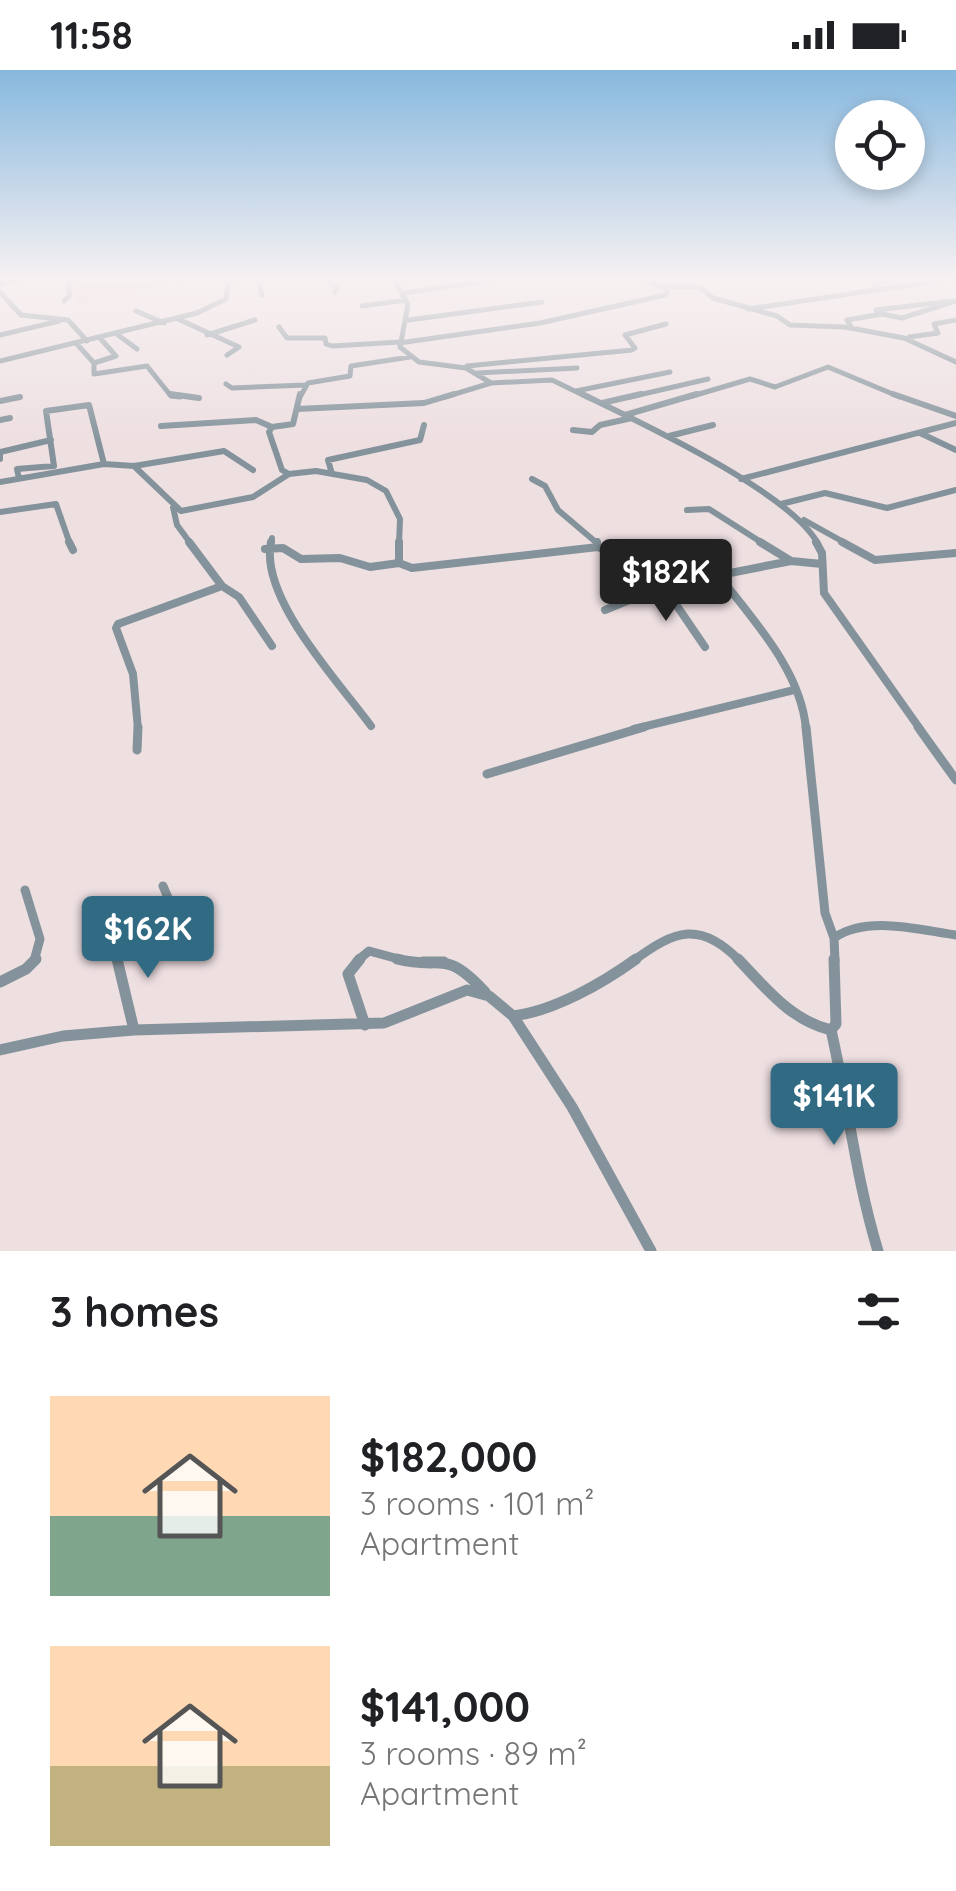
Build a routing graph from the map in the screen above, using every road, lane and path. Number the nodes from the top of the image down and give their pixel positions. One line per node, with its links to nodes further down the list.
1 (80, 333): 15 (street)
2 (125, 333): 11 (street)
3 (204, 333): 12 (street)
4 (213, 333): 12 (street)
5 (283, 333): 16 (street)
6 (404, 333): 16 (street)
7 (463, 333): 16 (street)
8 (632, 333): 24 (street)
9 (879, 333): 14 (street)
10 (937, 333): 14 (street)
11 (118, 335): 13 (street); 18 (street)
12 (207, 335): 19 (street)
13 (100, 338): 15 (street); 23 (street)
14 (904, 338): 22 (street)
15 (87, 341): 17 (street)
16 (400, 342): 20 (street)
17 (76, 343): 21 (street); 23 (street)
18 (137, 349)
19 (226, 355)
20 (410, 357): 24 (street); 31 (street)
21 (0, 361)
22 (956, 362)
23 (94, 363): 34 (street)
24 (460, 367): 27 (street)
25 (578, 368): 27 (street)
26 (670, 372): 32 (street)
27 (477, 373): 29 (street)
28 (708, 379): 36 (street)
29 (490, 383): 32 (street); 37 (street)
30 (226, 384): 31 (street)
31 (306, 385): 37 (street)
32 (576, 391): 36 (street)
33 (20, 396): 35 (street)
34 (199, 398)
35 (0, 401)
36 (602, 403): 38 (street)
37 (297, 409): 45 (street)
38 (629, 416): 40 (street); 46 (street); 48 (street)
39 (10, 418): 41 (street)
40 (956, 419): 47 (street)
41 (0, 420)
42 (424, 425): 56 (street)
43 (713, 425): 48 (street)
44 (161, 426): 45 (street)
45 (272, 427): 55 (street)
46 (572, 430)
47 (920, 433): 50 (street); 59 (street)
48 (669, 436): 59 (street)
49 (51, 440): 51 (street); 52 (street); 58 (street)
50 (956, 450)
51 (0, 459)
52 (104, 464): 53 (street); 58 (street)
53 (134, 466): 54 (street); 63 (street)
54 (253, 470)
55 (289, 474): 56 (street); 63 (street)
56 (332, 474): 73 (street)
57 (532, 478): 68 (street)
58 (19, 479): 60 (street)
59 (742, 480): 62 (street)
60 (0, 482)
61 (956, 490): 62 (street)
62 (782, 504): 66 (street)
63 (173, 506): 77 (street)
64 (687, 510): 72 (street)
65 (0, 512): 69 (street)
66 (800, 518): 71 (street); 74 (street)
67 (272, 538): 70 (street)
68 (598, 547): 73 (street); 76 (street)
69 (73, 550)
70 (265, 550): 73 (street); 82 (street)
71 (956, 554)
72 (791, 561): 74 (street); 75 (street)
73 (399, 562)
74 (822, 564): 85 (street)
75 (720, 577): 76 (street); 81 (street)
76 (673, 584): 78 (street); 80 (street)
77 (222, 586): 79 (street); 83 (street)
78 (605, 610)
79 (272, 646)
80 (705, 647)
81 (794, 690): 84 (street); 89 (street)
82 (371, 726)
83 (137, 750)
84 (487, 774)
85 (956, 780)
86 (163, 886): 94 (street)
87 (25, 890): 90 (street)
88 (956, 935): 89 (street)
89 (834, 938): 95 (street)
90 (0, 982)
91 (489, 996): 92 (street); 93 (street); 93 (street)
92 (513, 1016): 95 (street); 97 (street)
93 (365, 1025): 94 (street)
94 (134, 1030): 96 (street)
95 (831, 1030): 98 (street)
96 (0, 1050)
97 (651, 1251)
98 (878, 1251)

